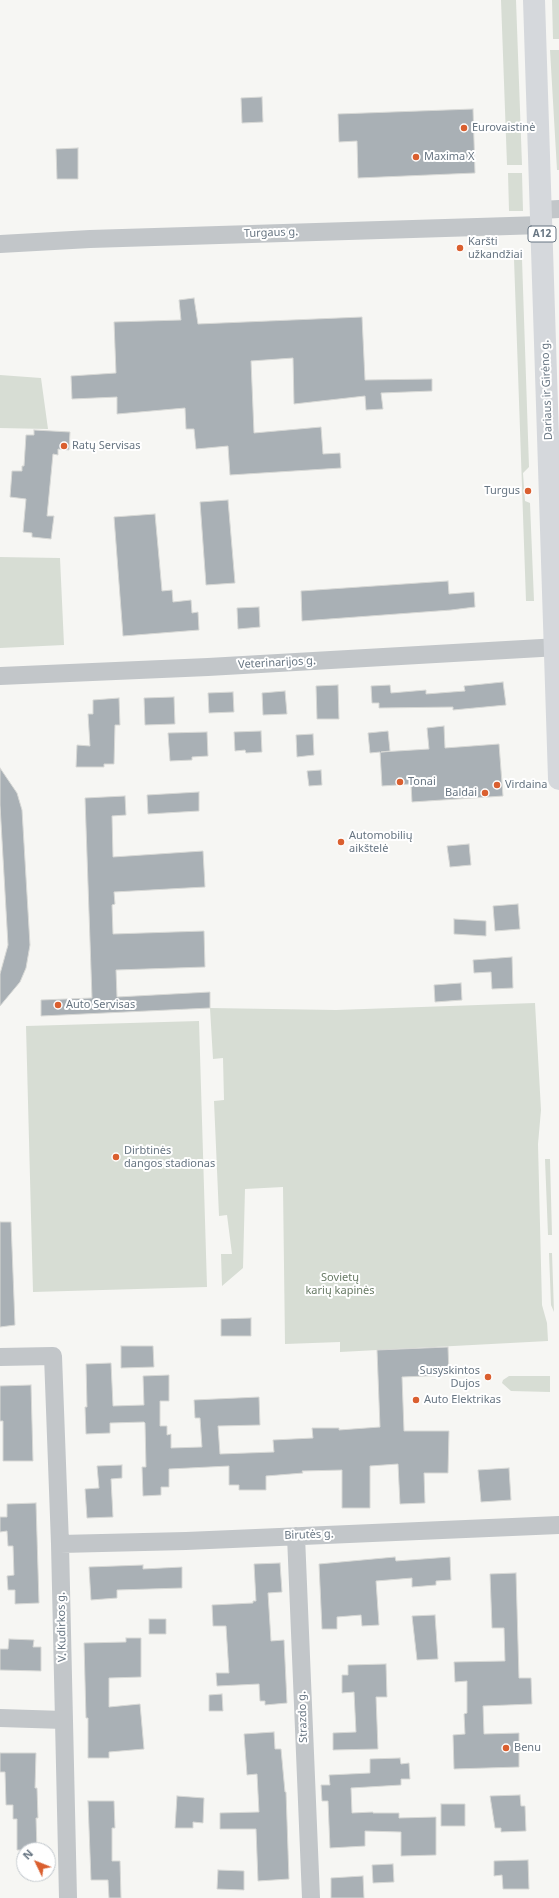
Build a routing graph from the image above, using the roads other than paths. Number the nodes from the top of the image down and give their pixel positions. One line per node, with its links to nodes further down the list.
1 (534, 0): 2 (highway, Dariaus ir Girėno g. / A12)
2 (547, 215): 3 (street, Turgaus g.); 4 (highway, Dariaus ir Girėno g. / A12)
3 (0, 244)
4 (557, 647): 5 (street, Veterinarijos g.); 6 (highway, Dariaus ir Girėno g. / A12)
5 (0, 676)
6 (559, 779)
7 (0, 1357): 10 (street, V. Kudirkos g.)
8 (559, 1525): 9 (street, Birutės g.)
9 (296, 1536): 10 (street, Birutės g.); 14 (street, Strazdo g.)
10 (60, 1544): 12 (street, V. Kudirkos g.)
11 (0, 1718): 12 (street)
12 (64, 1720): 13 (street, V. Kudirkos g.)
13 (68, 1898)
14 (311, 1898)

